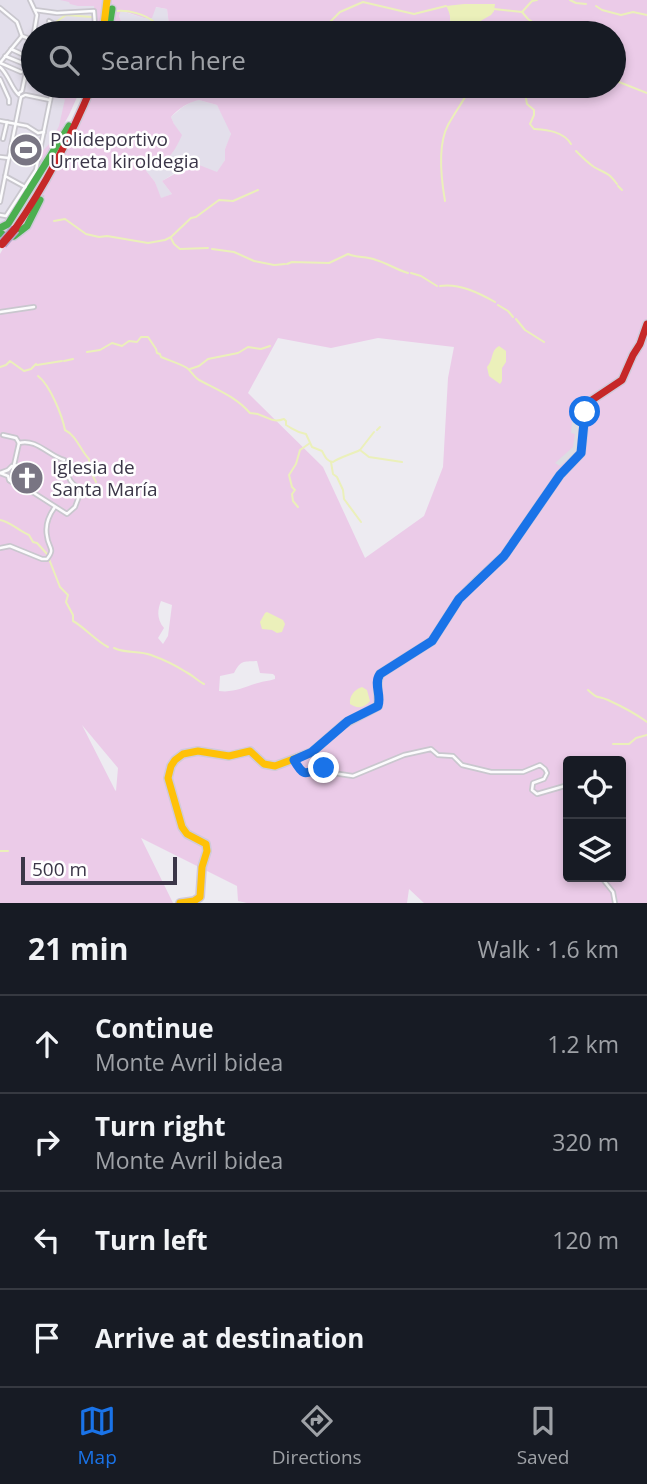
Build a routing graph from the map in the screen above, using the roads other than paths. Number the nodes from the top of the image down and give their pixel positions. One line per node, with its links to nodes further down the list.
1 (30, 0): 5 (street)
2 (107, 0): 8 (main road)
3 (112, 0): 9 (main road)
4 (0, 8): 10 (street)
5 (35, 10): 6 (street); 7 (street)
6 (36, 21)
7 (95, 21)
8 (101, 21)
9 (109, 21)
10 (21, 34)
11 (21, 37): 12 (street)
12 (11, 49): 13 (street); 14 (street)
13 (21, 54)
14 (5, 56): 15 (street); 16 (street)
15 (21, 64)
16 (0, 66): 17 (street); 19 (street)
17 (21, 72)
18 (0, 79): 25 (street)
19 (21, 94)
20 (21, 98): 28 (street)
21 (41, 98): 24 (street)
22 (82, 98): 29 (main road)
23 (86, 98): 29 (main road)
24 (50, 100): 30 (street)
25 (9, 103)
26 (0, 119): 27 (street)
27 (7, 122): 28 (street); 31 (street)
28 (16, 123): 30 (street); 33 (street)
29 (70, 129): 39 (main road); 39 (main road, bridge)
30 (44, 132): 36 (street)
31 (3, 139)
32 (0, 157): 33 (street)
33 (9, 158): 34 (street)
34 (5, 176): 35 (street); 36 (street)
35 (1, 188): 37 (street)
36 (27, 188): 38 (street)
37 (0, 202)
38 (0, 215)
39 (1, 238)
40 (34, 307): 41 (street)
41 (0, 312)
42 (647, 324): 53 (main road)
43 (3, 435): 44 (street)
44 (19, 443): 45 (street); 46 (street)
45 (64, 460)
46 (15, 465): 47 (street); 50 (street)
47 (28, 470)
48 (68, 471): 51 (street)
49 (0, 473): 50 (street)
50 (9, 474): 51 (street)
51 (55, 507): 52 (street)
52 (0, 548)
53 (294, 760): 54 (street); 56 (main road)
54 (563, 786)
55 (605, 882): 57 (street)
56 (180, 903)
57 (615, 903)

